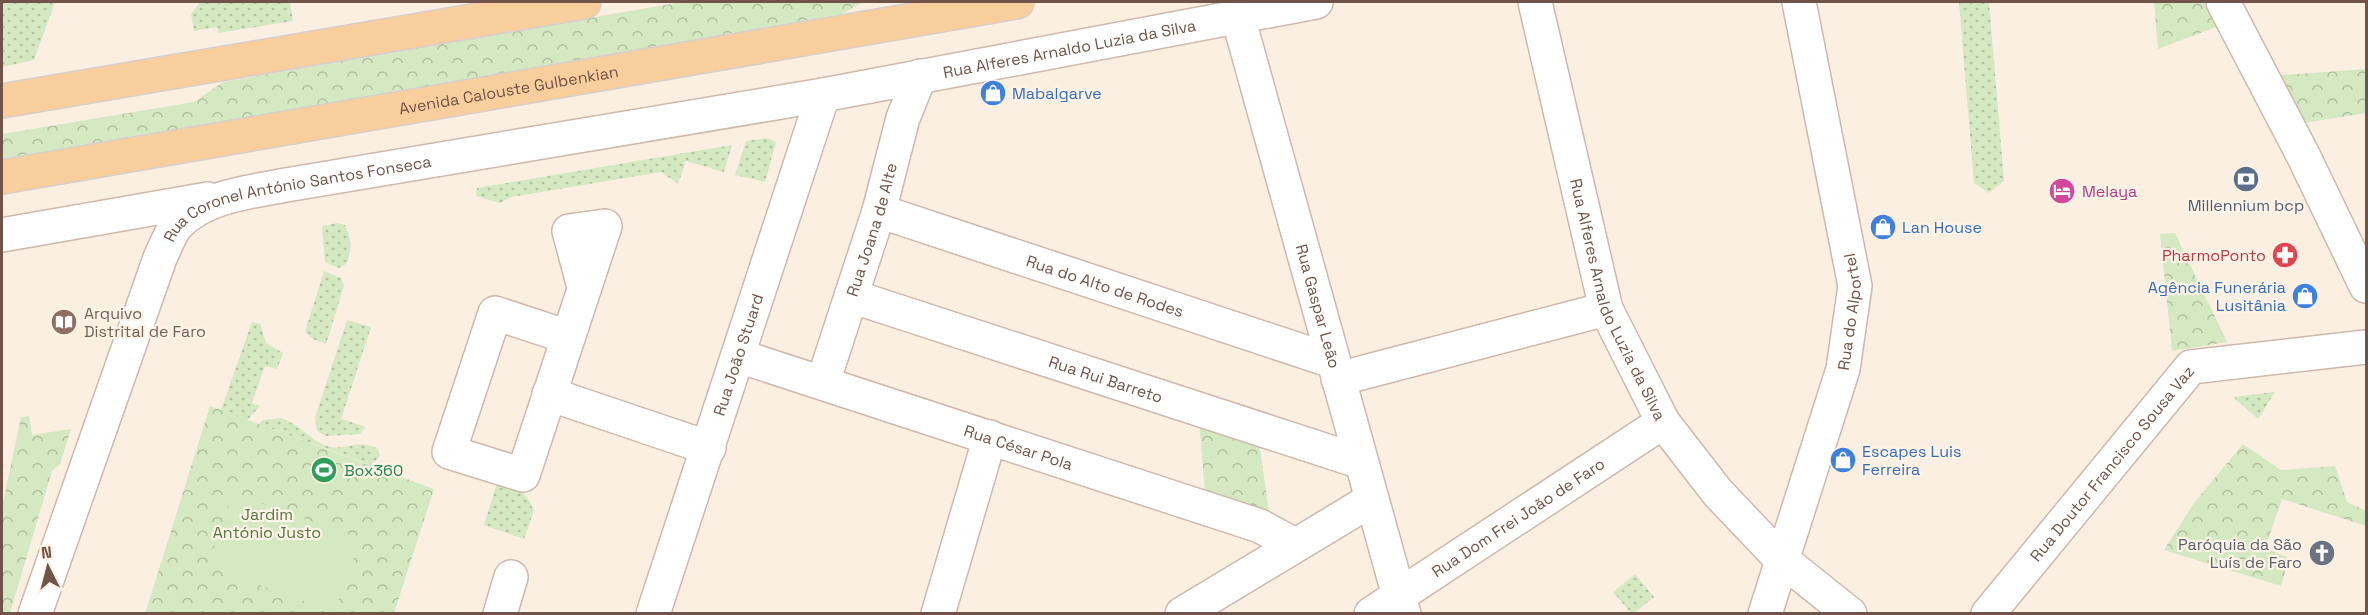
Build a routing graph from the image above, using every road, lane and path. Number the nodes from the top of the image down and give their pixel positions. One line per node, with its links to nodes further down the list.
1 (485, 2): 10 (street)
2 (584, 2): 10 (main road)
3 (909, 2): 11 (main road)
4 (1017, 2): 11 (main road, Avenida Calouste Gulbenkian)
5 (1316, 2): 9 (street, Rua Alferes Arnaldo Luzia da Silva)
6 (1535, 2): 26 (street, Rua Alferes Arnaldo Luzia da Silva)
7 (1799, 2): 41 (street, Rua do Alportel)
8 (2223, 2): 23 (street)
9 (1238, 17): 13 (street, Rua Alferes Arnaldo Luzia da Silva); 32 (street, Rua Gaspar Leão)
10 (439, 27): 12 (main road)
11 (870, 27): 17 (main road, Avenida Calouste Gulbenkian)
12 (188, 68): 15 (main road); 16 (main road)
13 (920, 76): 14 (street, Rua Alferes Arnaldo Luzia da Silva); 19 (street, Rua Joana de Alte)
14 (823, 95): 18 (street, Rua Coronel António Santos Fonseca); 31 (street, Rua João Stuard)
15 (2, 101)
16 (2, 121)
17 (2, 177)
18 (233, 195): 20 (street); 22 (street, Rua Coronel António Santos Fonseca)
19 (879, 210): 25 (street, Rua Joana de Alte); 32 (street, Rua do Alto de Rodes)
20 (127, 213): 21 (street); 22 (street)
21 (2, 235)
22 (160, 258): 44 (street, Rua Coronel António Santos Fonseca)
23 (2367, 286)
24 (584, 287): 28 (street)
25 (851, 296): 33 (street, Rua Joana de Alte); 38 (street, Rua Rui Barreto)
26 (1606, 309): 32 (street); 35 (street, Rua Alferes Arnaldo Luzia da Silva)
27 (2367, 327): 30 (street)
28 (568, 337): 34 (street); 34 (street)
29 (2367, 347): 30 (street, Rua Doutor Francisco Sousa Vaz)
30 (2331, 351): 52 (street, Rua Doutor Francisco Sousa Vaz)
31 (739, 356): 33 (street, Rua César Pola); 37 (street, Rua João Stuard)
32 (1335, 370): 38 (street, Rua Gaspar Leão)
33 (823, 382): 36 (street, Rua César Pola)
34 (549, 394): 37 (street)
35 (1663, 422): 41 (street, Rua Alferes Arnaldo Luzia da Silva); 43 (street, Rua Dom Frei João de Faro)
36 (990, 437): 40 (street, Rua César Pola); 47 (street)
37 (709, 448): 46 (street, Rua João Stuard)
38 (1361, 462): 39 (street, Rua Gaspar Leão)
39 (1371, 500): 40 (street); 43 (street, Rua Gaspar Leão)
40 (1295, 545): 48 (street)
41 (1780, 558): 50 (street, Rua do Alportel); 51 (street, Rua Alferes Arnaldo Luzia da Silva)
42 (511, 577): 45 (street)
43 (1401, 605): 49 (street, Rua Dom Frei João de Faro)
44 (34, 614)
45 (500, 614)
46 (653, 614)
47 (938, 614)
48 (1182, 614)
49 (1371, 614)
50 (1765, 614)
51 (1850, 614)
52 (1988, 614)

